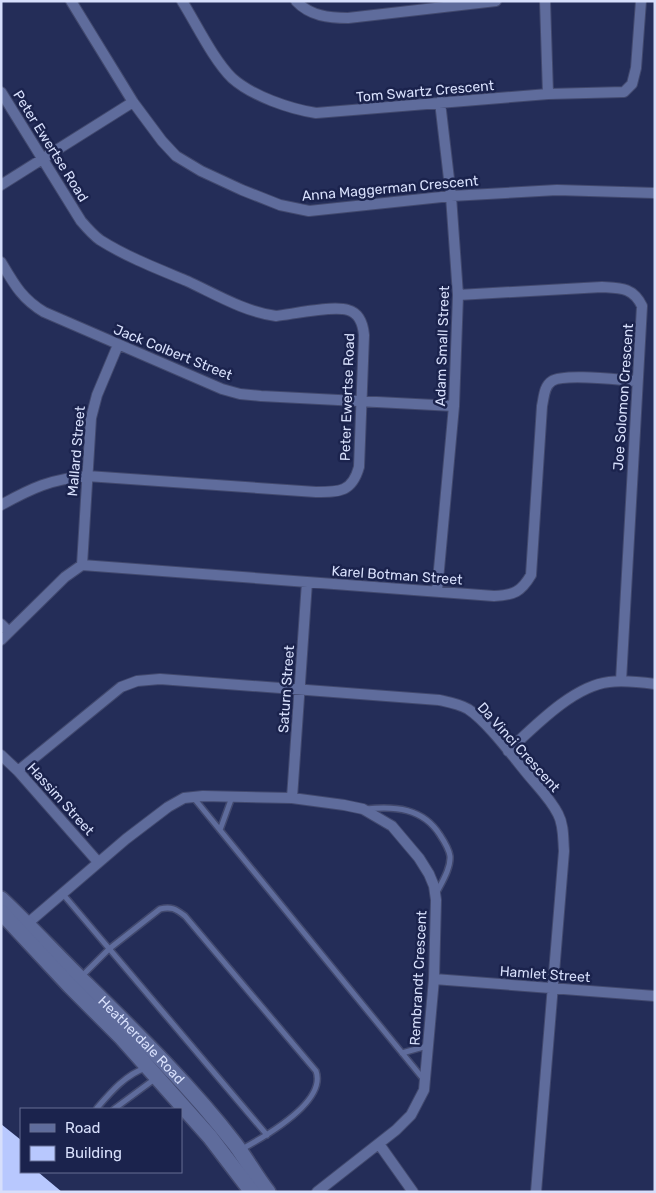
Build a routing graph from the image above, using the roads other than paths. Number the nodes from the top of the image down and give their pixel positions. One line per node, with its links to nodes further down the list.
1 (71, 1): 9 (street, Anna Maggerman Crescent)
2 (182, 1): 10 (street, Tom Swartz Crescent)
3 (296, 1): 4 (street)
4 (496, 1)
5 (545, 1): 8 (street)
6 (641, 1): 8 (street, Tom Swartz Crescent)
7 (1, 92): 11 (street, Peter Ewertse Road)
8 (548, 94): 10 (street, Tom Swartz Crescent)
9 (133, 102): 11 (street); 14 (street, Anna Maggerman Crescent)
10 (440, 102): 14 (street, Adam Small Street)
11 (43, 159): 12 (street); 19 (street, Peter Ewertse Road)
12 (1, 185)
13 (655, 193): 14 (street, Anna Maggerman Crescent)
14 (451, 196): 16 (street, Adam Small Street)
15 (1, 262): 17 (street, Jack Colbert Street)
16 (458, 294): 18 (street, Joe Solomon Crescent); 20 (street, Adam Small Street)
17 (118, 345): 19 (street, Jack Colbert Street); 21 (street, Mallard Street)
18 (637, 381): 25 (street, Karel Botman Street); 29 (street, Joe Solomon Crescent)
19 (361, 402): 20 (street, Jack Colbert Street); 21 (street, Peter Ewertse Road)
20 (454, 406): 25 (street, Adam Small Street)
21 (87, 476): 22 (street, Peter Ewertse Road); 23 (street, Mallard Street)
22 (1, 505)
23 (82, 564): 24 (street, Karel Botman Street); 27 (street)
24 (307, 582): 25 (street, Karel Botman Street); 31 (street, Saturn Street)
25 (438, 591)
26 (1, 624): 27 (street)
27 (9, 632): 28 (street)
28 (1, 640)
29 (621, 681): 30 (street); 32 (street)
30 (655, 684)
31 (301, 689): 32 (street, Da Vinci Crescent); 34 (street, Da Vinci Crescent); 37 (street, Saturn Street)
32 (508, 751): 49 (street, Da Vinci Crescent)
33 (1, 755): 34 (street, Hassim Street)
34 (18, 771): 40 (street, Hassim Street)
35 (192, 797): 36 (street, Rembrandt Crescent); 39 (lane, Rembrandt Crescent); 40 (street, Rembrandt Crescent)
36 (232, 797): 37 (street, Rembrandt Crescent); 39 (lane)
37 (292, 798): 38 (street, Rembrandt Crescent)
38 (363, 809): 42 (street, Rembrandt Crescent); 42 (lane)
39 (220, 830): 52 (lane, Rembrandt Crescent)
40 (98, 862): 41 (street, Rembrandt Crescent)
41 (62, 892): 45 (street, Rembrandt Crescent); 46 (lane)
42 (435, 896): 47 (street, Rembrandt Crescent)
43 (1, 899): 45 (street, Heatherdale Road)
44 (1, 912): 45 (street, Heatherdale Road)
45 (21, 925): 48 (street, Heatherdale Road); 48 (street, Heatherdale Road)
46 (109, 949): 48 (lane); 57 (lane); 57 (lane)
47 (434, 979): 49 (street, Hamlet Street); 51 (street, Rembrandt Crescent)
48 (78, 983): 53 (street, Heatherdale Road); 53 (street, Heatherdale Road)
49 (553, 989): 50 (street, Hamlet Street); 65 (street, Da Vinci Crescent)
50 (655, 996)
51 (427, 1046): 52 (lane); 54 (street, Rembrandt Crescent)
52 (402, 1053): 54 (lane, Rembrandt Crescent)
53 (159, 1071): 55 (lane); 56 (lane); 59 (street, Heatherdale Road); 60 (street, Heatherdale Road)
54 (425, 1081): 58 (street, Rembrandt Crescent)
55 (97, 1108)
56 (115, 1108)
57 (267, 1135): 59 (lane)
58 (378, 1144): 63 (street, Rembrandt Crescent); 64 (street)
59 (241, 1153): 60 (lane); 61 (street); 62 (street, Heatherdale Road)
60 (224, 1154): 61 (street, Heatherdale Road)
61 (253, 1192)
62 (268, 1192)
63 (317, 1192)
64 (413, 1192)
65 (536, 1192)

